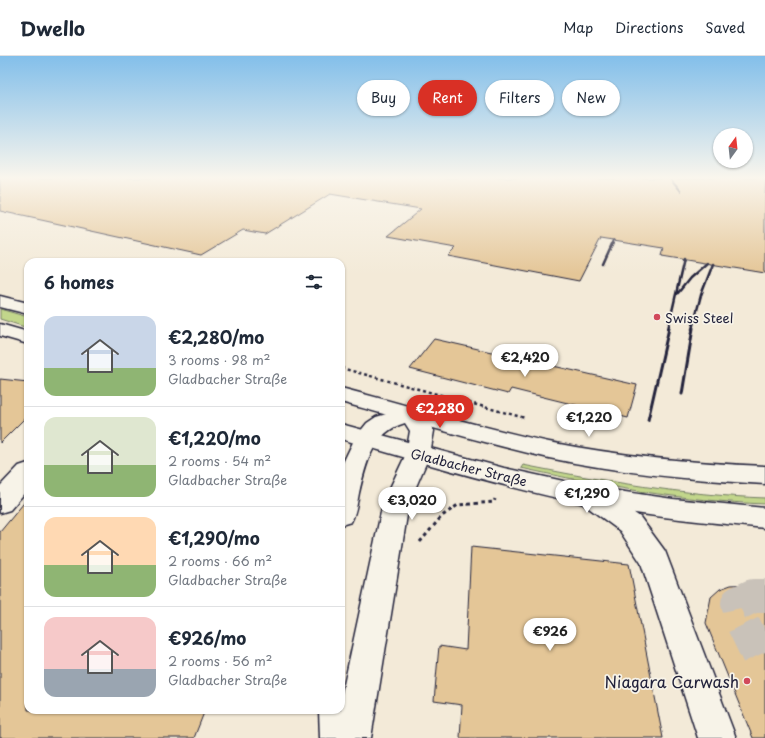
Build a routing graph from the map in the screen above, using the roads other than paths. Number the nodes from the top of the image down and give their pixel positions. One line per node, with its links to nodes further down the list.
1 (0, 301): 2 (main road)
2 (24, 307)
3 (0, 330): 4 (main road)
4 (24, 337)
5 (345, 396): 6 (main road)
6 (411, 414): 8 (main road); 9 (main road); 10 (main road)
7 (345, 432): 8 (main road, Gladbacher Straße)
8 (366, 439): 9 (main road, Gladbacher Straße); 12 (main road)
9 (418, 454): 13 (main road, Gladbacher Straße); 18 (main road)
10 (765, 475)
11 (24, 476): 14 (main road)
12 (345, 492)
13 (592, 496): 15 (main road, Gladbacher Straße); 19 (main road)
14 (0, 503)
15 (765, 518)
16 (337, 714): 17 (main road)
17 (339, 738)
18 (352, 738)
19 (718, 738)

